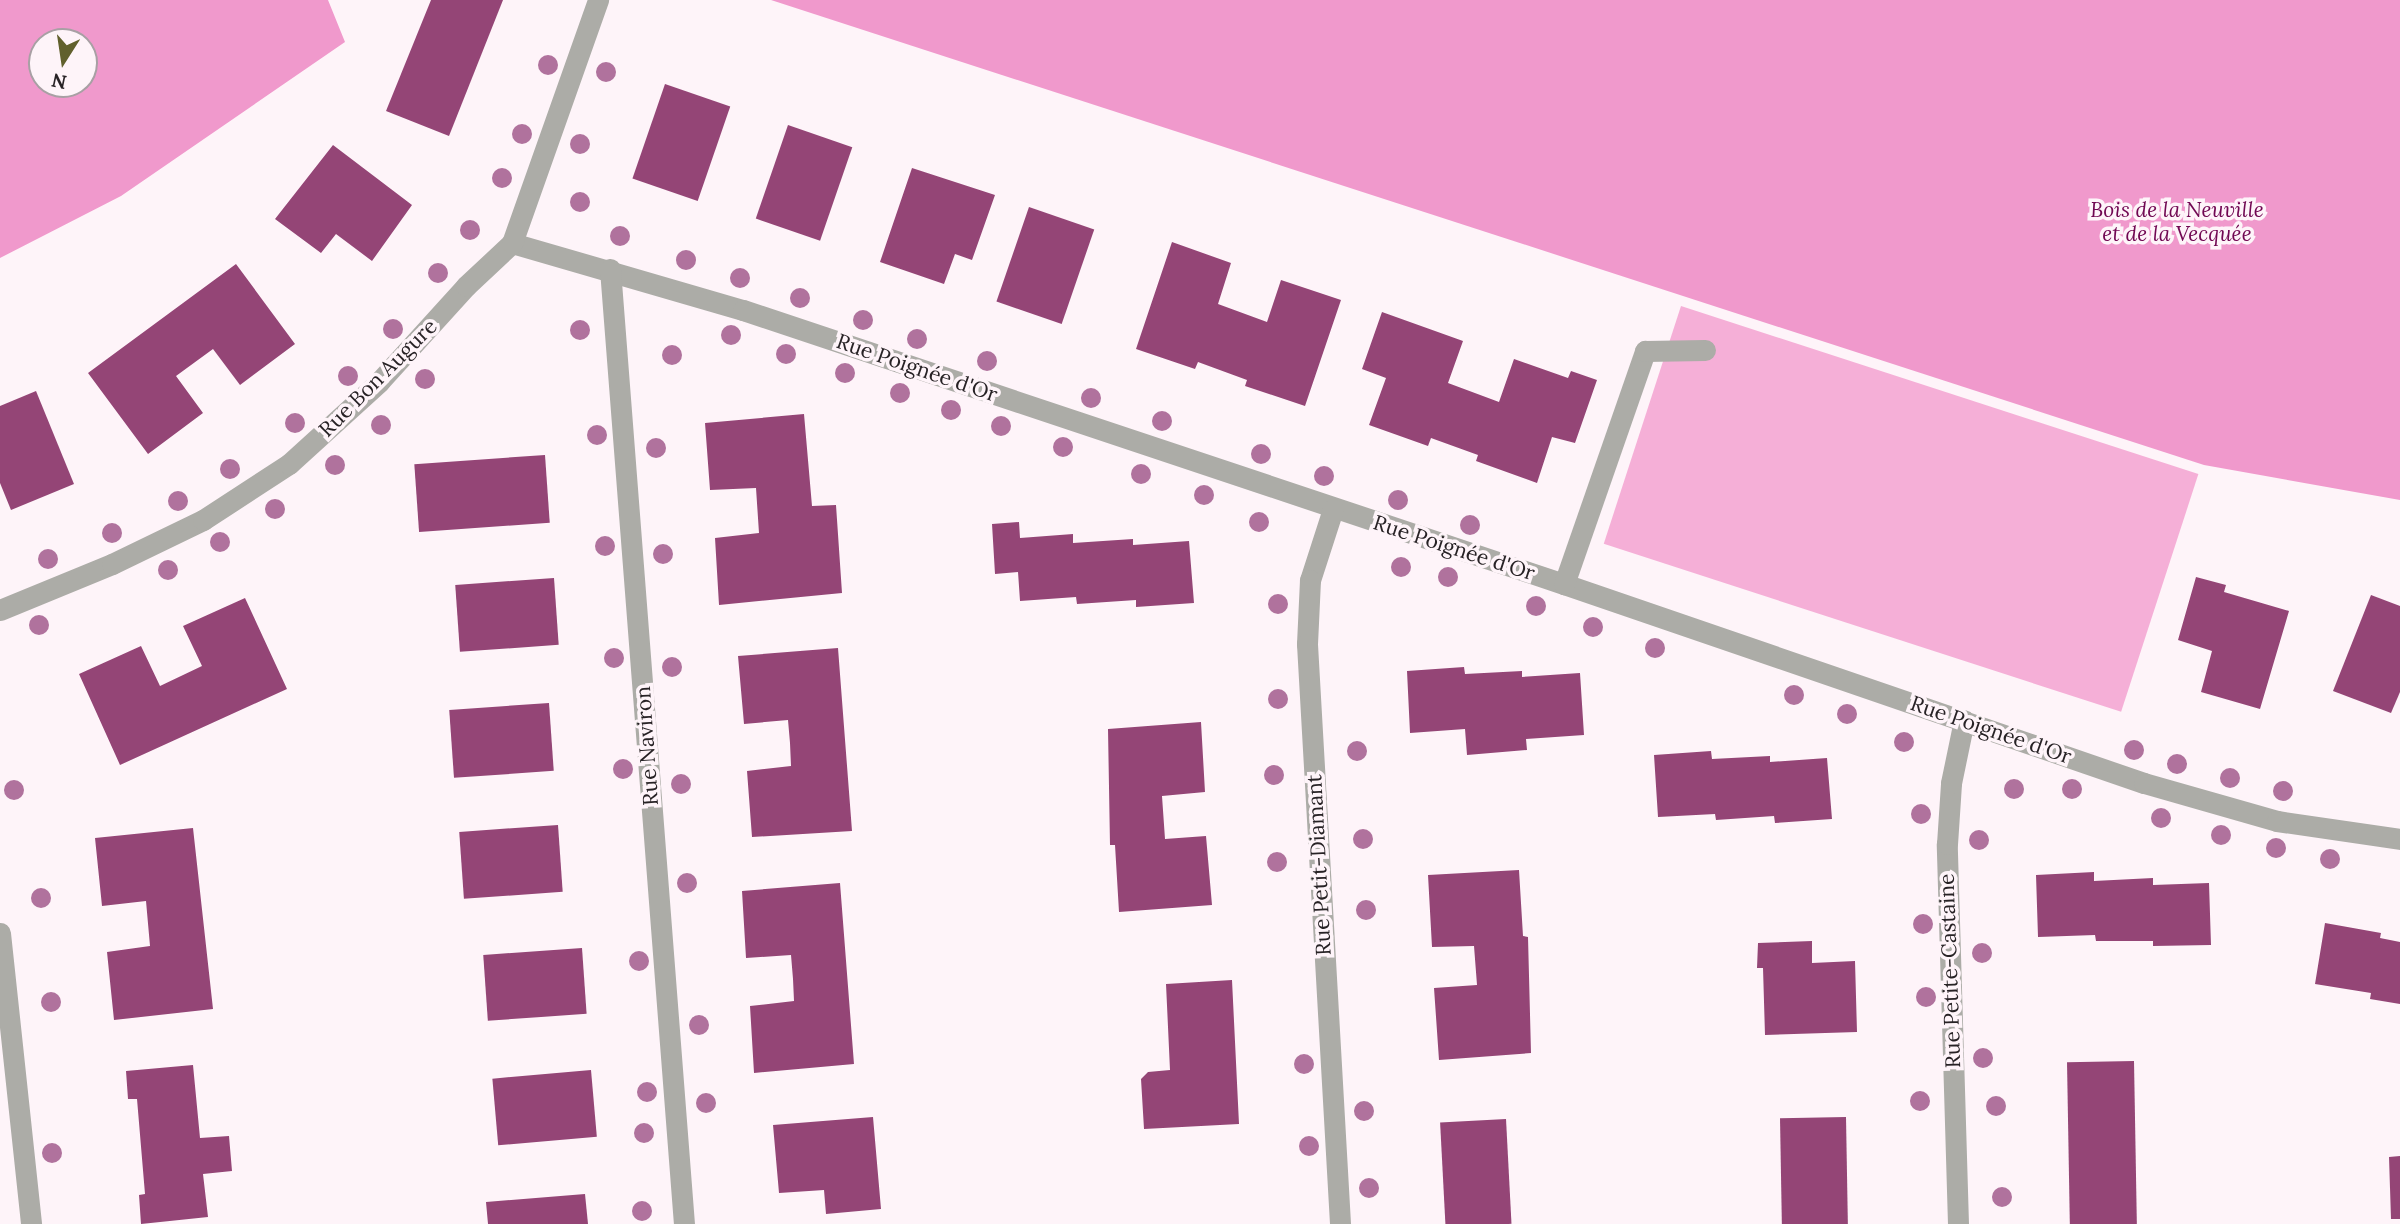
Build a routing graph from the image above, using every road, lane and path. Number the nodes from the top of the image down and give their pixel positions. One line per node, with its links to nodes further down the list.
1 (598, 0): 2 (street, Rue Bon Augure)
2 (512, 243): 3 (street, Rue Poignée d'Or); 7 (street, Rue Bon Augure)
3 (610, 269): 5 (street, Rue Poignée d'Or); 12 (street, Rue Naviron)
4 (1704, 349): 6 (street)
5 (1333, 509): 6 (street, Rue Poignée d'Or); 13 (street, Rue Petit-Diamant)
6 (1564, 584): 8 (street, Rue Poignée d'Or)
7 (0, 610)
8 (1964, 720): 9 (street, Rue Poignée d'Or); 14 (street, Rue Petite-Castaine)
9 (2400, 839)
10 (0, 933): 11 (street)
11 (31, 1224)
12 (684, 1224)
13 (1340, 1224)
14 (1958, 1224)

